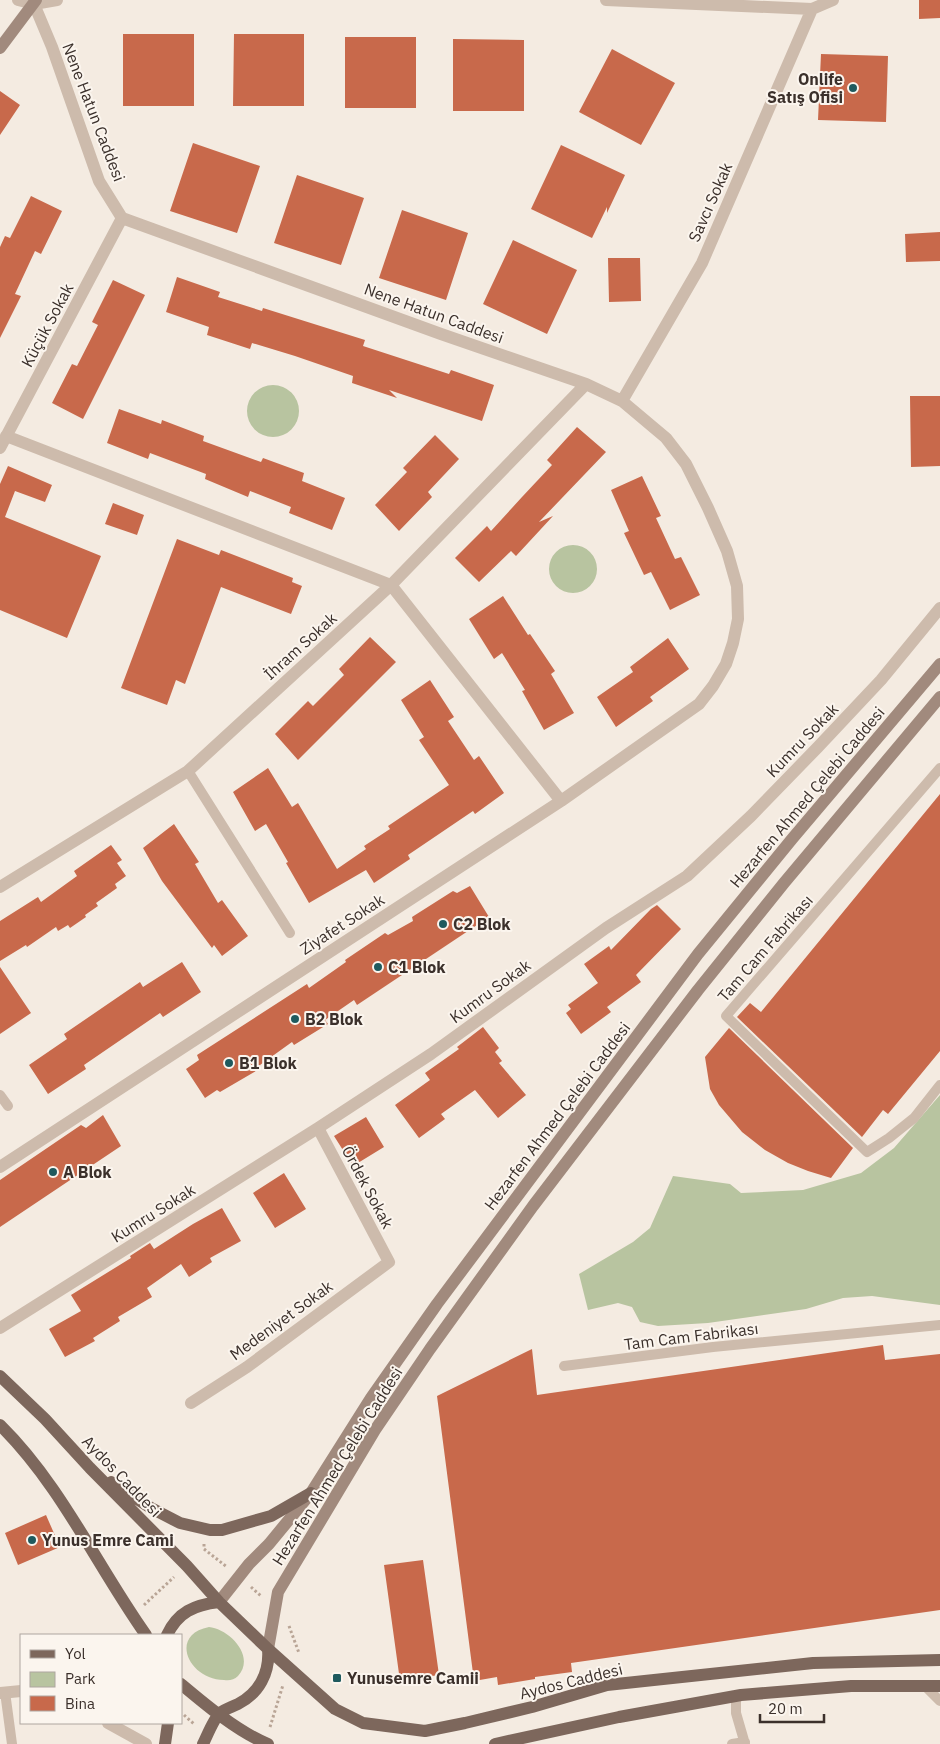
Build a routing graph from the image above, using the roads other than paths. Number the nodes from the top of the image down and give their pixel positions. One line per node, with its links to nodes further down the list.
1 (18, 0): 5 (street)
2 (57, 0): 5 (street)
3 (606, 0): 6 (street)
4 (833, 0): 6 (street)
5 (35, 2): 7 (street); 8 (street, Nene Hatun Caddesi)
6 (812, 9): 10 (street, Savcı Sokak)
7 (0, 48)
8 (122, 218): 9 (street, Nene Hatun Caddesi); 11 (street, Küçük Sokak)
9 (586, 384): 10 (street, Nene Hatun Caddesi); 13 (street, İhram Sokak)
10 (622, 401): 17 (street, Nene Hatun Caddesi)
11 (6, 436): 12 (street, Küçük Sokak); 13 (street)
12 (0, 448)
13 (391, 585): 19 (street, İhram Sokak); 20 (street)
14 (940, 608): 26 (street, Kumru Sokak)
15 (940, 664): 36 (street, Hezarfen Ahmed Çelebi Caddesi)
16 (940, 697): 40 (street, Hezarfen Ahmed Çelebi Caddesi)
17 (699, 704): 20 (street, Ziyafet Sokak)
18 (940, 768): 23 (lane, Tam Cam Fabrikası)
19 (188, 771): 21 (street, İhram Sokak); 22 (lane)
20 (562, 801): 27 (street, Ziyafet Sokak)
21 (0, 887)
22 (290, 933)
23 (940, 1086)
24 (0, 1095): 25 (lane)
25 (8, 1106)
26 (318, 1128): 28 (street, Ördek Sokak); 30 (street, Kumru Sokak)
27 (0, 1167)
28 (389, 1262): 33 (street, Medeniyet Sokak)
29 (940, 1325): 31 (lane, Tam Cam Fabrikası)
30 (0, 1328)
31 (564, 1366)
32 (0, 1376): 35 (main road, Aydos Caddesi)
33 (191, 1402)
34 (0, 1425): 38 (main road)
35 (90, 1468): 36 (main road); 37 (main road, Aydos Caddesi)
36 (311, 1493): 37 (street, Hezarfen Ahmed Çelebi Caddesi)
37 (219, 1602): 39 (main road); 40 (main road, Aydos Caddesi)
38 (145, 1634)
39 (168, 1634)
40 (268, 1649): 41 (main road, Aydos Caddesi); 49 (main road)
41 (940, 1660)
42 (182, 1685): 49 (main road)
43 (925, 1686): 44 (main road); 47 (main road); 48 (lane)
44 (940, 1686)
45 (20, 1691): 46 (street)
46 (2, 1693): 53 (lane)
47 (736, 1696): 52 (lane); 58 (main road)
48 (940, 1701)
49 (219, 1714): 56 (main road); 57 (main road)
50 (110, 1724): 54 (street)
51 (168, 1724): 55 (main road)
52 (745, 1743): 59 (lane)
53 (12, 1744)
54 (146, 1744)
55 (165, 1744)
56 (203, 1744)
57 (268, 1744)
58 (495, 1744)
59 (732, 1744)

